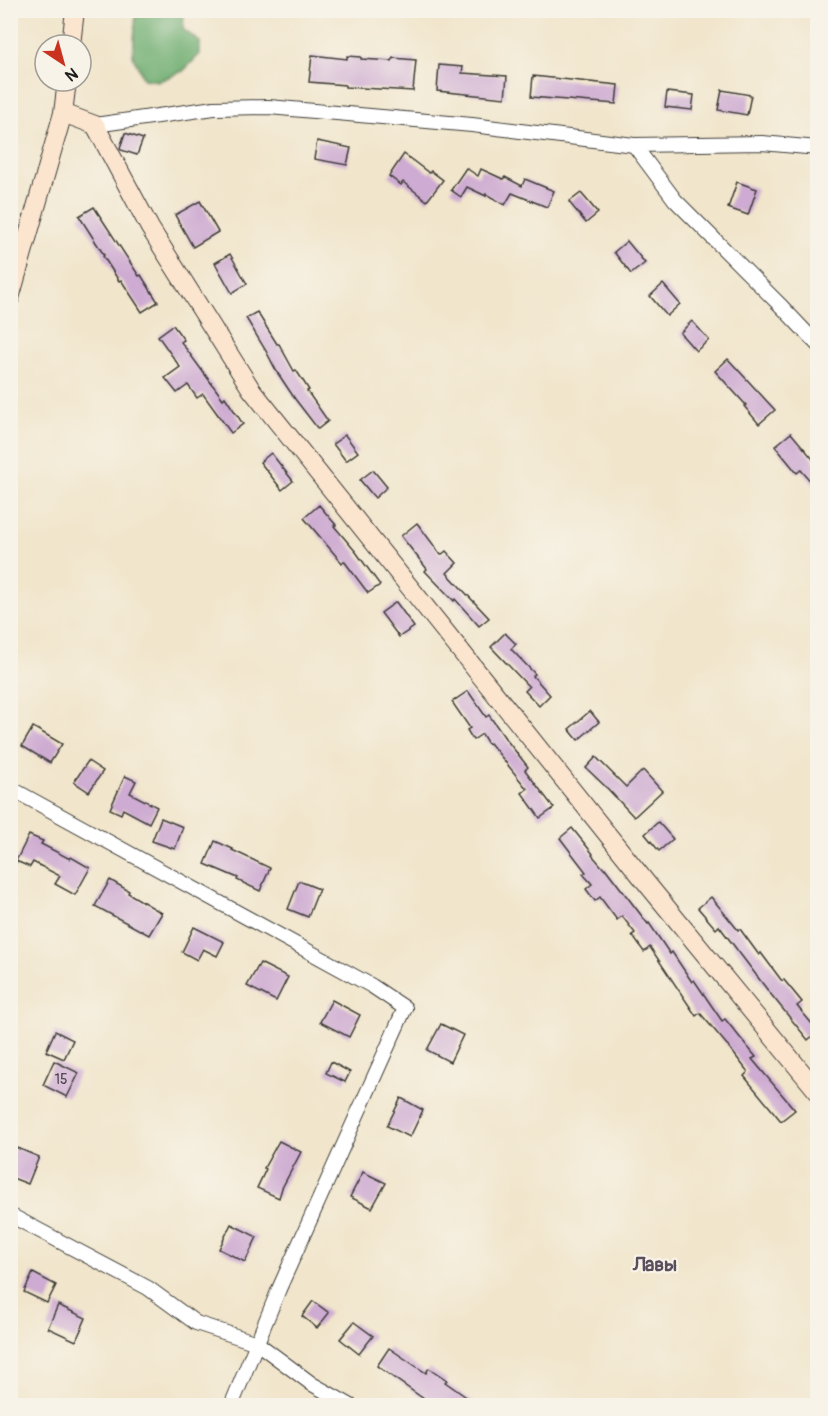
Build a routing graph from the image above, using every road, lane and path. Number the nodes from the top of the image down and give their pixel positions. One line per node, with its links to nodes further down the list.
1 (75, 10): 2 (street)
2 (72, 33)
3 (66, 93): 4 (street)
4 (63, 113): 5 (street); 8 (street)
5 (94, 126): 6 (street); 11 (street)
6 (634, 146): 7 (street); 9 (street)
7 (818, 148)
8 (10, 298)
9 (818, 345)
10 (10, 788): 13 (street)
11 (818, 1092)
12 (10, 1215): 13 (street)
13 (257, 1343): 14 (street); 15 (street)
14 (231, 1406)
15 (351, 1406)

